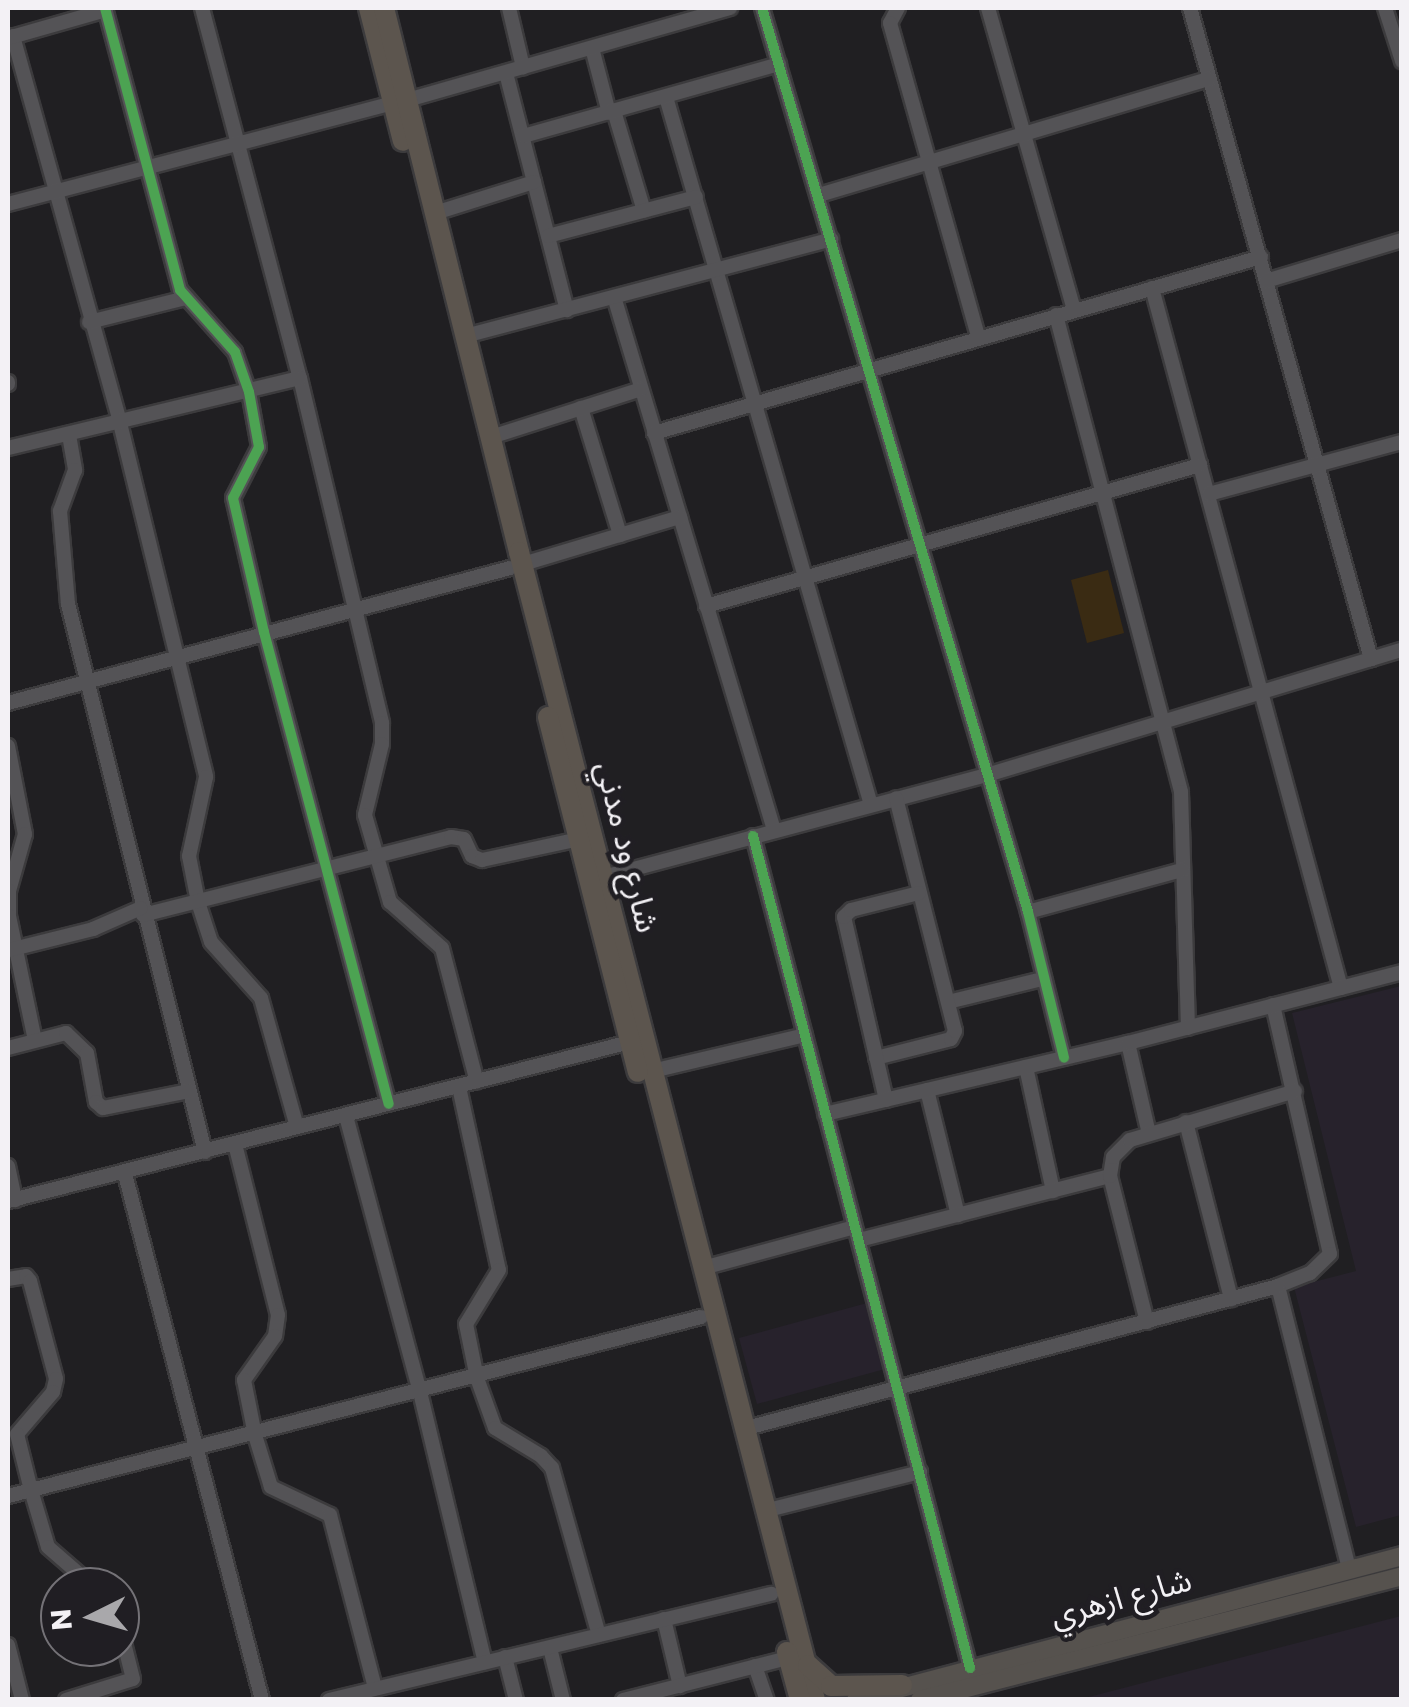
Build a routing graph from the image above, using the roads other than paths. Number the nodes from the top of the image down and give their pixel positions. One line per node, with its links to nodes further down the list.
1 (202, 8): 26 (street)
2 (369, 8): 22 (highway, شارع ود مدني)
3 (384, 8): 22 (highway, شارع ود مدني)
4 (509, 8): 18 (street)
5 (730, 8): 12 (street)
6 (762, 8): 17 (street)
7 (898, 8): 27 (street)
8 (988, 8): 24 (street)
9 (1190, 8): 20 (street)
10 (1385, 8): 13 (street)
11 (106, 9): 14 (street); 28 (street)
12 (697, 12): 15 (street)
13 (1396, 22): 16 (street)
14 (10, 37): 30 (street)
15 (592, 48): 18 (street); 23 (street)
16 (1402, 62)
17 (779, 64): 21 (street); 31 (street)
18 (522, 67): 19 (street)
19 (506, 72): 22 (street); 25 (street)
20 (1210, 79): 24 (street); 39 (street)
21 (666, 96): 23 (street); 32 (street)
22 (400, 102): 26 (street); 35 (highway, شارع ود مدني); 70 (highway, شارع ود مدني)
23 (611, 112): 25 (street); 34 (street)
24 (1026, 135): 27 (street); 46 (street)
25 (523, 136): 29 (street)
26 (240, 144): 28 (street); 52 (street)
27 (929, 163): 31 (street); 50 (street)
28 (147, 170): 30 (street); 43 (street)
29 (534, 182): 35 (street); 36 (street)
30 (55, 192): 33 (street); 48 (street)
31 (819, 195): 37 (street)
32 (696, 196): 34 (street); 40 (street)
33 (8, 204)
34 (644, 210): 36 (street)
35 (435, 213): 49 (highway, شارع ود مدني)
36 (548, 236): 45 (street)
37 (831, 239): 40 (street); 51 (street)
38 (1402, 240): 41 (street)
39 (1260, 257): 41 (street); 42 (street)
40 (718, 272): 44 (street); 55 (street)
41 (1266, 281): 64 (street)
42 (1152, 288): 46 (street); 63 (street)
43 (186, 298): 48 (street); 54 (street)
44 (615, 300): 45 (street); 53 (street)
45 (567, 310): 49 (street)
46 (1074, 310): 47 (street)
47 (1056, 316): 50 (street); 65 (street)
48 (89, 322): 57 (street)
49 (466, 336): 60 (highway, شارع ود مدني)
50 (978, 337): 51 (street)
51 (867, 369): 55 (street); 69 (street)
52 (300, 378): 54 (street); 73 (street)
53 (641, 389): 56 (street); 58 (street)
54 (249, 392): 57 (street); 74 (street)
55 (753, 404): 58 (street); 71 (street)
56 (581, 408): 60 (street); 68 (street)
57 (120, 423): 59 (street); 76 (street)
58 (654, 433): 67 (street)
59 (69, 435): 62 (street); 78 (street)
60 (491, 437): 70 (highway, شارع ود مدني)
61 (1402, 442): 64 (street)
62 (8, 448)
63 (1200, 464): 65 (street); 66 (street)
64 (1318, 464): 66 (street); 77 (street)
65 (1102, 493): 69 (street); 81 (street)
66 (1209, 494): 79 (street)
67 (680, 517): 68 (street); 72 (street)
68 (620, 535): 70 (street)
69 (918, 544): 71 (street); 83 (street)
70 (516, 566): 73 (street); 88 (highway, شارع ود مدني); 92 (highway, شارع ود مدني)
71 (805, 578): 72 (street); 85 (street)
72 (706, 606): 86 (street)
73 (356, 610): 74 (street); 89 (street)
74 (264, 632): 76 (street); 90 (street)
75 (1402, 650): 77 (street)
76 (178, 657): 78 (street); 94 (street)
77 (1371, 660): 79 (street)
78 (86, 682): 80 (street); 95 (street)
79 (1264, 692): 81 (street); 100 (street)
80 (8, 703)
81 (1165, 722): 83 (street); 91 (street)
82 (8, 746): 97 (street)
83 (987, 775): 84 (street); 96 (street)
84 (896, 798): 85 (street); 93 (street)
85 (871, 805): 86 (street)
86 (774, 830): 87 (street)
87 (753, 836): 92 (street); 104 (street)
88 (580, 839): 89 (street); 92 (highway, شارع ود مدني)
89 (376, 854): 90 (street); 113 (street)
90 (326, 868): 94 (street); 119 (street)
91 (1182, 870): 96 (street); 103 (street)
92 (597, 879): 106 (highway, شارع ود مدني); 112 (highway, شارع ود مدني)
93 (919, 893): 101 (street); 109 (street)
94 (198, 902): 95 (street); 123 (street)
95 (142, 911): 97 (street); 116 (street)
96 (1028, 912): 99 (street)
97 (12, 950): 105 (street)
98 (1402, 972): 100 (street)
99 (1042, 979): 101 (street); 110 (street)
100 (1341, 988): 102 (street)
101 (948, 1002): 109 (street)
102 (1273, 1005): 103 (street); 117 (street)
103 (1188, 1028): 107 (street)
104 (805, 1035): 112 (street); 120 (street)
105 (35, 1040): 108 (street); 116 (street)
106 (630, 1042): 113 (street); 138 (highway, شارع ود مدني)
107 (1128, 1044): 110 (street); 124 (street)
108 (8, 1048)
109 (876, 1058): 118 (street)
110 (1064, 1058): 111 (street)
111 (1026, 1068): 115 (street); 130 (street)
112 (652, 1071): 134 (highway, شارع ود مدني)
113 (478, 1082): 114 (street)
114 (459, 1088): 119 (street); 140 (street)
115 (928, 1090): 118 (street); 132 (street)
116 (190, 1091): 126 (street)
117 (1294, 1091): 122 (street); 136 (street)
118 (886, 1100): 120 (street)
119 (390, 1104): 121 (street)
120 (826, 1114): 133 (street)
121 (346, 1116): 123 (street); 142 (street)
122 (1186, 1122): 124 (street); 137 (street)
123 (297, 1127): 125 (street)
124 (1149, 1134): 129 (street)
125 (235, 1144): 126 (street); 144 (street)
126 (206, 1152): 128 (street)
127 (8, 1166): 131 (street)
128 (125, 1174): 131 (street); 145 (street)
129 (1110, 1176): 130 (street); 139 (street)
130 (1053, 1191): 132 (street)
131 (11, 1200)
132 (958, 1215): 133 (street)
133 (857, 1234): 134 (street); 141 (street)
134 (703, 1268): 143 (highway, شارع ود مدني)
135 (8, 1279): 147 (street)
136 (1278, 1286): 137 (street); 152 (street)
137 (1231, 1299): 139 (street)
138 (701, 1317): 140 (street); 154 (highway, شارع ود مدني)
139 (1147, 1322): 141 (street)
140 (477, 1378): 142 (street); 156 (street)
141 (898, 1390): 143 (street); 146 (street)
142 (420, 1392): 144 (street); 162 (street)
143 (743, 1428): 149 (highway, شارع ود مدني)
144 (255, 1435): 145 (street); 167 (street)
145 (195, 1450): 147 (street); 172 (street)
146 (920, 1472): 149 (street); 165 (street)
147 (31, 1490): 148 (street); 151 (street)
148 (8, 1496)
149 (764, 1511): 160 (highway, شارع ود مدني)
150 (1402, 1556): 152 (main road, شارع ازهري)
151 (71, 1567)
152 (1349, 1569): 161 (main road, شارع ازهري)
153 (1402, 1576): 161 (main road)
154 (772, 1594): 155 (street); 160 (highway, شارع ود مدني)
155 (664, 1619): 156 (street); 168 (street)
156 (598, 1635): 158 (street)
157 (8, 1645): 170 (street)
158 (550, 1648): 159 (street); 175 (street)
159 (505, 1657): 162 (street); 174 (street)
160 (795, 1657): 163 (street); 166 (highway); 178 (highway, شارع ود مدني); 179 (highway, شارع ود مدني)
161 (1041, 1659): 165 (main road, شارع ازهري); 181 (main road)
162 (486, 1662): 167 (street)
163 (756, 1666): 168 (street); 177 (street)
164 (129, 1667): 171 (street)
165 (970, 1668): 166 (main road, شارع ازهري)
166 (902, 1685): 180 (main road, شارع ازهري)
167 (375, 1688): 169 (street)
168 (670, 1692): 176 (street)
169 (359, 1696): 173 (street)
170 (22, 1700)
171 (66, 1700)
172 (262, 1700)
173 (328, 1700)
174 (516, 1700)
175 (563, 1700)
176 (623, 1700)
177 (767, 1700)
178 (800, 1700)
179 (815, 1700)
180 (856, 1700)
181 (920, 1700)

